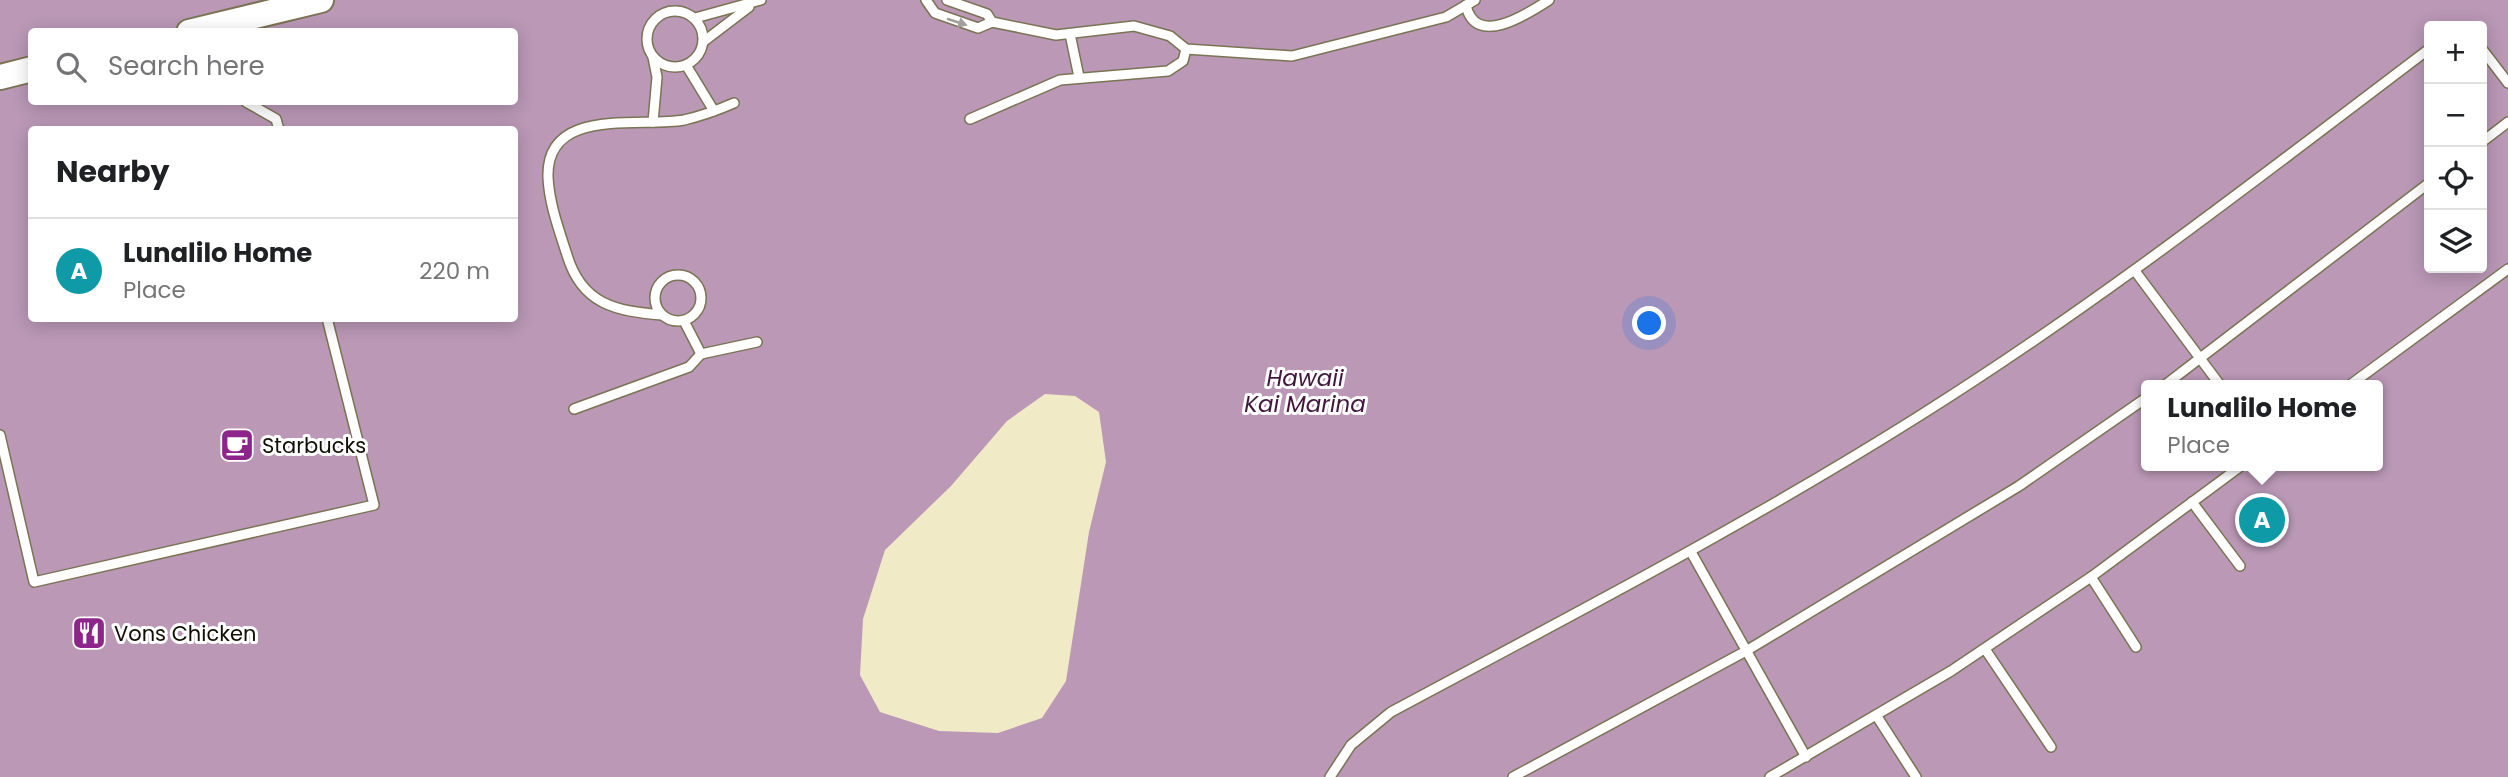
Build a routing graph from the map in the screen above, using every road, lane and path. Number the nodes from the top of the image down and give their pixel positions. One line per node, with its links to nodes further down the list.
1 (321, 0): 8 (main road)
2 (668, 0): 9 (lane)
3 (947, 0): 11 (lane)
4 (1549, 0): 7 (lane)
5 (929, 1): 11 (lane, one-way to 11)
6 (757, 2): 10 (lane); 15 (lane)
7 (1471, 3): 16 (lane)
8 (292, 7): 12 (main road); 13 (main road)
9 (670, 11): 10 (lane); 19 (lane)
10 (695, 18): 15 (lane)
11 (992, 22): 14 (lane)
12 (205, 28)
13 (265, 28)
14 (1070, 34): 16 (lane); 22 (lane)
15 (703, 42): 20 (lane)
16 (1186, 49): 22 (lane)
17 (2424, 53): 35 (lane)
18 (2487, 56): 24 (lane)
19 (653, 57): 20 (lane); 29 (lane)
20 (686, 65): 27 (lane)
21 (28, 70): 23 (main road)
22 (1079, 76): 28 (lane)
23 (0, 77)
24 (2508, 83)
25 (734, 103): 27 (lane)
26 (252, 105): 31 (lane)
27 (714, 111): 29 (lane)
28 (970, 119)
29 (653, 122): 36 (lane)
30 (2508, 122): 32 (lane)
31 (278, 126)
32 (2487, 138)
33 (2424, 187): 41 (lane)
34 (2508, 269): 44 (lane)
35 (2135, 271): 41 (lane); 50 (lane)
36 (662, 315): 37 (lane); 37 (lane)
37 (684, 321): 40 (lane)
38 (328, 322): 47 (lane)
39 (757, 342): 40 (lane)
40 (701, 354): 46 (lane)
41 (2202, 360): 42 (lane); 43 (lane)
42 (2172, 380)
43 (2216, 380)
44 (2357, 380)
45 (2141, 402): 55 (lane)
46 (575, 409)
47 (0, 435)
48 (2234, 471): 49 (lane)
49 (2192, 502): 51 (lane); 52 (lane)
50 (1691, 552): 55 (lane); 59 (lane)
51 (2240, 566)
52 (2091, 577): 53 (lane); 54 (lane)
53 (2136, 647)
54 (1985, 649): 56 (lane); 57 (lane)
55 (1746, 651): 58 (lane); 60 (lane)
56 (1876, 715): 58 (lane); 62 (lane)
57 (2051, 747)
58 (1806, 757): 61 (lane)
59 (1330, 777)
60 (1513, 777)
61 (1770, 777)
62 (1916, 777)

